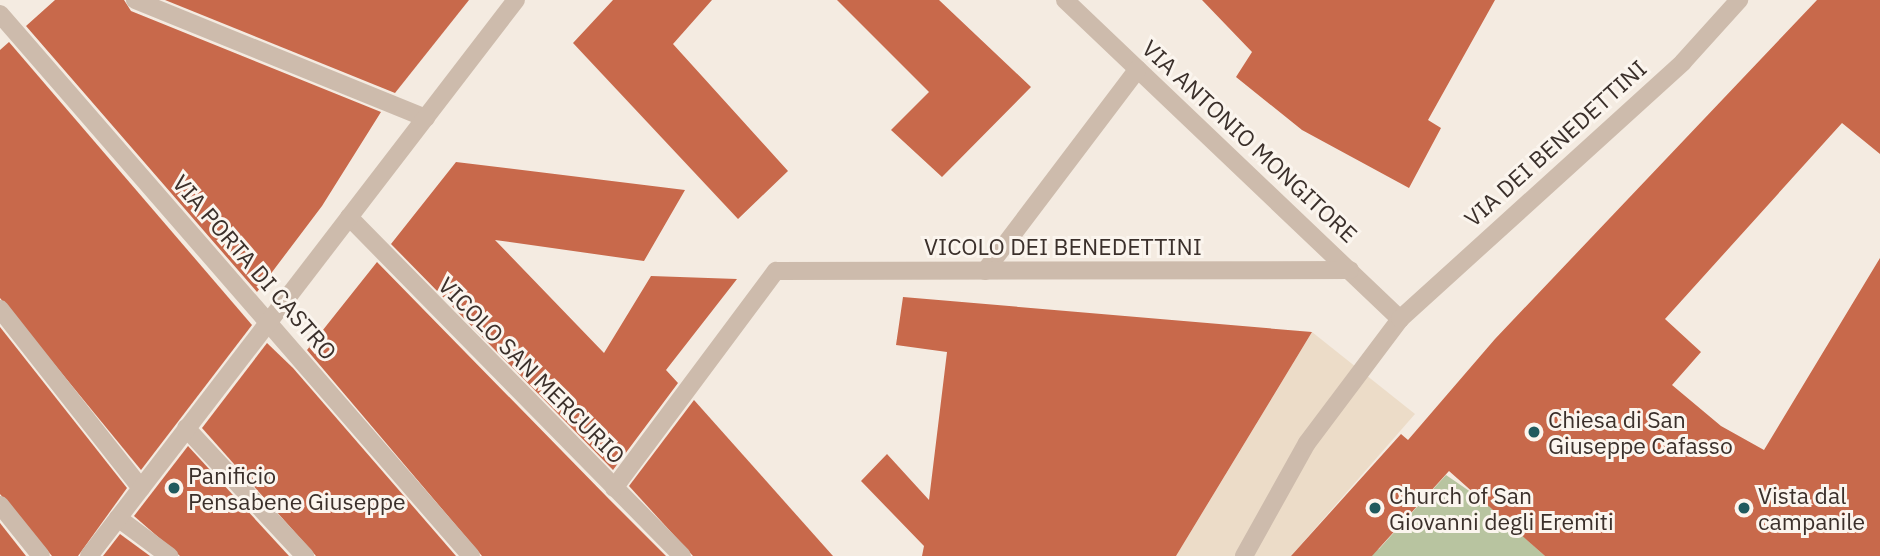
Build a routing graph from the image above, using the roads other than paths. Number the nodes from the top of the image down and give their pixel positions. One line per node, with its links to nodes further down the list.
1 (135, 0): 7 (street)
2 (516, 0): 7 (street)
3 (1065, 0): 6 (street, VIA ANTONIO MONGITORE)
4 (1739, 0): 13 (street, VIA DEI BENEDETTINI)
5 (0, 14): 12 (street, VIA PORTA DI CASTRO)
6 (1138, 69): 9 (street, VIA ANTONIO MONGITORE); 10 (street)
7 (426, 117): 8 (street)
8 (349, 217): 12 (street); 16 (street, VICOLO SAN MERCURIO)
9 (1350, 270): 10 (street, VICOLO DEI BENEDETTINI); 13 (street, VIA ANTONIO MONGITORE)
10 (985, 271): 16 (street, VICOLO DEI BENEDETTINI)
11 (0, 309): 15 (street)
12 (271, 319): 14 (street); 23 (street, VIA PORTA DI CASTRO)
13 (1400, 319): 25 (street, VIA DEI BENEDETTINI)
14 (187, 428): 15 (street); 22 (street)
15 (141, 488): 18 (street)
16 (614, 488): 24 (street, VICOLO SAN MERCURIO)
17 (0, 505): 19 (street)
18 (118, 518): 20 (street); 21 (street)
19 (41, 556)
20 (89, 556)
21 (169, 556)
22 (305, 556)
23 (471, 556)
24 (682, 556)
25 (1244, 556)

